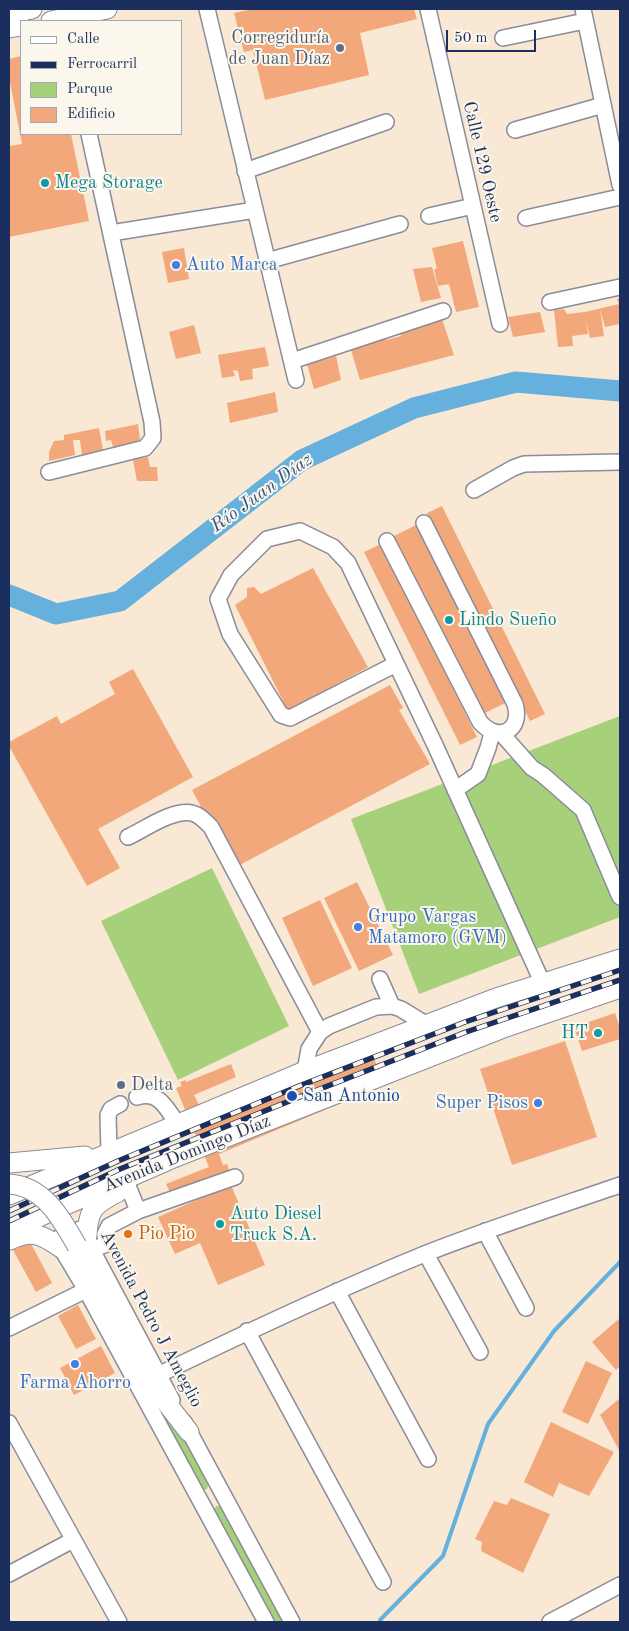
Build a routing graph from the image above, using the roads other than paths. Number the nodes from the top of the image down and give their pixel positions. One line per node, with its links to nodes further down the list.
1 (32, 9): 5 (main road)
2 (107, 9): 7 (main road)
3 (207, 9): 13 (street)
4 (428, 9): 16 (street, Calle 129 Oeste)
5 (9, 12)
6 (584, 15): 8 (street); 9 (street)
7 (60, 18)
8 (503, 38)
9 (603, 105): 11 (street); 14 (street)
10 (386, 122): 13 (street)
11 (515, 130)
12 (89, 135): 21 (street)
13 (245, 171): 17 (street)
14 (620, 185)
15 (620, 197): 19 (street)
16 (473, 206): 18 (street); 26 (street, Calle 129 Oeste)
17 (255, 210): 21 (street); 22 (street)
18 (429, 216)
19 (526, 218)
20 (400, 224): 22 (street)
21 (111, 233): 30 (street)
22 (267, 261): 27 (street)
23 (620, 287): 24 (street)
24 (550, 302)
25 (443, 311): 27 (street)
26 (500, 324)
27 (292, 362): 28 (street)
28 (296, 380)
29 (620, 462): 31 (street)
30 (49, 472)
31 (474, 490)
32 (424, 522): 35 (street)
33 (387, 541): 35 (street)
34 (396, 664): 34 (street); 36 (street)
35 (502, 731): 36 (street); 38 (street); 39 (street)
36 (455, 790): 42 (street)
37 (128, 837): 46 (street)
38 (620, 871)
39 (620, 897)
40 (619, 957): 42 (main road, Avenida Domingo Díaz)
41 (380, 978): 44 (street)
42 (542, 984): 45 (main road, Avenida Domingo Díaz)
43 (620, 988): 52 (main road, Avenida Domingo Díaz)
44 (392, 1006): 45 (street); 46 (street)
45 (427, 1025): 47 (main road, Avenida Domingo Díaz)
46 (320, 1032): 47 (street)
47 (305, 1071): 50 (main road, Avenida Domingo Díaz)
48 (137, 1097): 50 (street)
49 (120, 1104): 51 (street)
50 (177, 1123): 51 (main road, Avenida Domingo Díaz)
51 (105, 1154): 53 (main road); 58 (main road, Avenida Domingo Díaz)
52 (171, 1159): 57 (main road); 60 (main road, Avenida Domingo Díaz)
53 (9, 1163)
54 (235, 1177): 59 (street)
55 (9, 1184): 63 (main road, bridge)
56 (620, 1185): 61 (street)
57 (128, 1186): 59 (street); 63 (main road)
58 (9, 1195)
59 (138, 1211): 63 (street)
60 (9, 1231)
61 (486, 1231): 64 (street); 67 (street)
62 (9, 1240): 63 (main road)
63 (79, 1245): 65 (street); 71 (street, Avenida Pedro J Ameglio); 73 (main road)
64 (426, 1254): 66 (street); 70 (street)
65 (86, 1290): 68 (street); 77 (street)
66 (337, 1291): 69 (street); 75 (street)
67 (526, 1308)
68 (9, 1328)
69 (247, 1331): 71 (street); 80 (street)
70 (480, 1352)
71 (158, 1375): 73 (street, Avenida Pedro J Ameglio)
72 (9, 1423): 74 (street)
73 (189, 1432): 76 (street, Avenida Pedro J Ameglio)
74 (14, 1447): 78 (street)
75 (428, 1459)
76 (221, 1489): 77 (street); 84 (street, Avenida Pedro J Ameglio)
77 (200, 1500): 83 (street)
78 (73, 1540): 79 (street); 82 (street)
79 (9, 1574)
80 (383, 1582)
81 (620, 1584): 85 (street)
82 (119, 1622)
83 (266, 1622)
84 (292, 1622)
85 (550, 1622)

